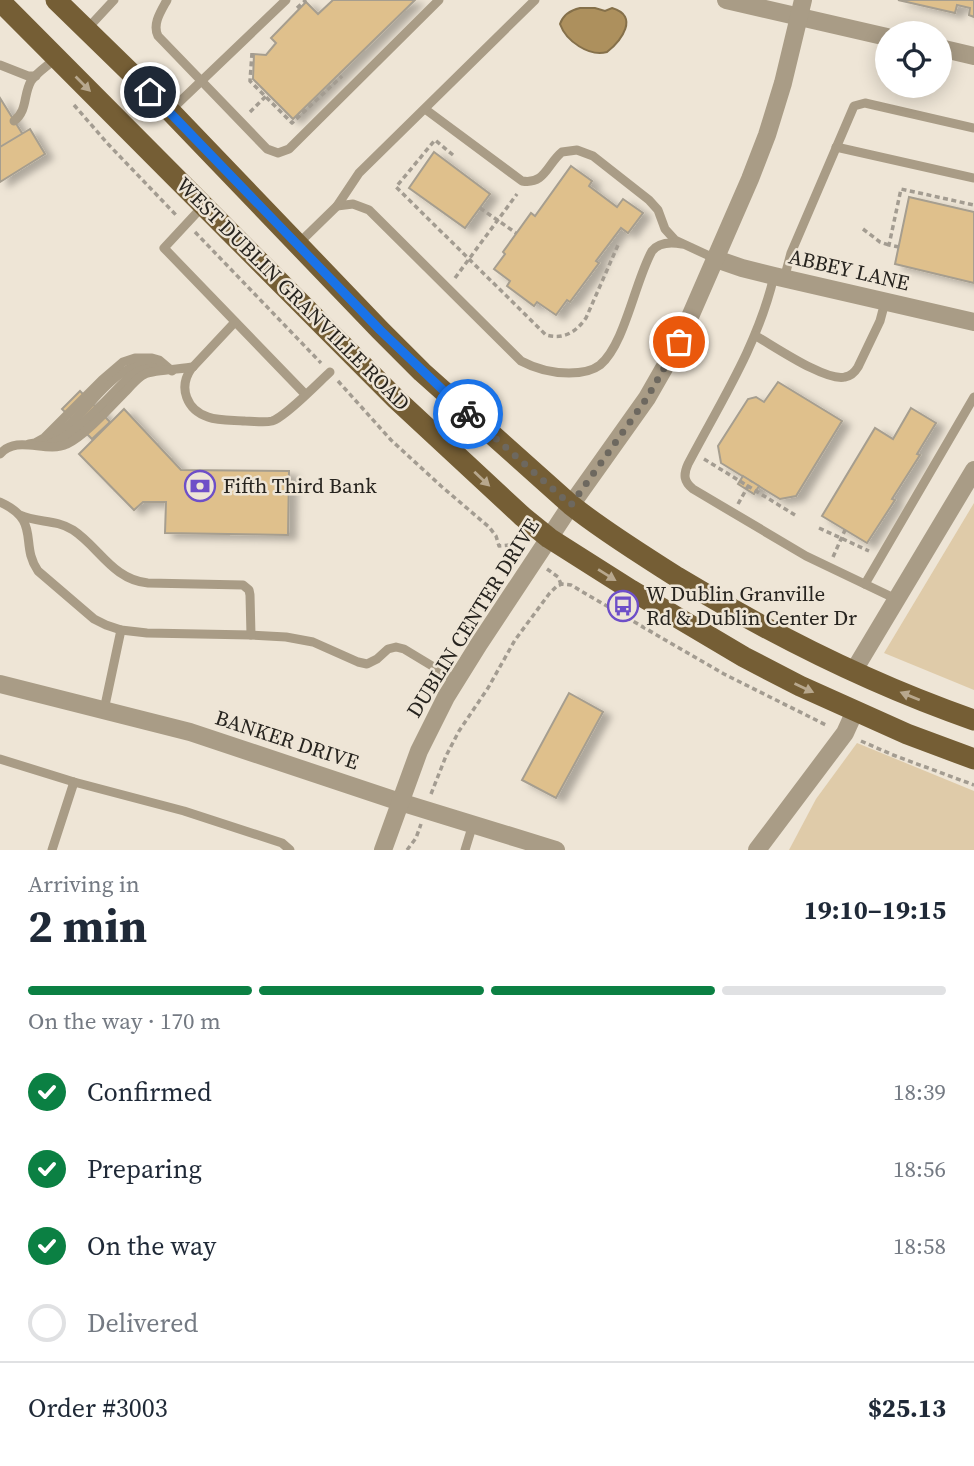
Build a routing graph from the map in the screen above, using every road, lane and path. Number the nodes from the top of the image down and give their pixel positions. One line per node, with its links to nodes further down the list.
1 (56, 0): 12 (main road, WEST DUBLIN GRANVILLE ROAD)
2 (114, 0): 12 (lane)
3 (167, 0): 21 (lane)
4 (286, 0): 21 (lane)
5 (306, 0): 11 (path)
6 (439, 0): 27 (lane)
7 (536, 0): 24 (lane)
8 (726, 0): 10 (street)
9 (0, 1): 17 (main road, WEST DUBLIN GRANVILLE ROAD)
10 (801, 8): 13 (street); 48 (street, DUBLIN CENTER DRIVE)
11 (296, 9)
12 (85, 30): 25 (main road, WEST DUBLIN GRANVILLE ROAD)
13 (875, 33)
14 (260, 44): 22 (path)
15 (952, 51): 16 (street)
16 (974, 56)
17 (57, 58): 19 (lane); 34 (main road, WEST DUBLIN GRANVILLE ROAD, one-way to 34)
18 (0, 65): 19 (lane)
19 (36, 76): 26 (lane)
20 (341, 76): 22 (path)
21 (202, 81): 25 (lane); 27 (lane)
22 (267, 96): 27 (path)
23 (74, 105): 37 (path)
24 (425, 109): 32 (lane); 35 (lane)
25 (170, 111): 42 (main road, WEST DUBLIN GRANVILLE ROAD)
26 (14, 121)
27 (239, 121)
28 (974, 128): 29 (lane)
29 (836, 147): 31 (lane); 49 (lane)
30 (453, 155): 47 (path)
31 (974, 178)
32 (526, 181): 38 (path); 44 (lane)
33 (974, 205): 45 (path)
34 (204, 206): 52 (lane); 73 (main road, WEST DUBLIN GRANVILLE ROAD, one-way to 73)
35 (337, 206): 42 (lane); 50 (lane)
36 (480, 208): 38 (path)
37 (174, 212)
38 (498, 220): 41 (path); 47 (path)
39 (863, 229): 45 (path)
40 (196, 233): 56 (path)
41 (516, 233)
42 (297, 244): 67 (main road, WEST DUBLIN GRANVILLE ROAD)
43 (618, 244): 47 (path)
44 (682, 244): 48 (lane); 50 (lane)
45 (889, 244): 46 (path)
46 (899, 247)
47 (469, 259): 50 (path)
48 (716, 259): 49 (street, ABBEY LANE); 67 (street, DUBLIN CENTER DRIVE)
49 (779, 277): 51 (street, ABBEY LANE); 54 (lane)
50 (448, 288)
51 (885, 302): 53 (street, ABBEY LANE); 54 (lane)
52 (235, 321): 55 (lane); 59 (lane)
53 (974, 322)
54 (756, 336): 62 (lane)
55 (193, 367): 57 (lane); 59 (lane)
56 (326, 368): 59 (lane)
57 (172, 371): 61 (lane); 61 (lane)
58 (337, 380): 75 (path)
59 (305, 394)
60 (974, 397): 76 (lane)
61 (26, 444): 63 (lane)
62 (694, 453): 65 (path); 68 (lane)
63 (0, 454)
64 (973, 475): 79 (street)
65 (750, 484): 68 (path); 70 (path)
66 (0, 502): 69 (lane)
67 (571, 505): 73 (street, DUBLIN CENTER DRIVE); 82 (main road, WEST DUBLIN GRANVILLE ROAD)
68 (733, 513): 77 (lane)
69 (19, 514): 80 (lane); 81 (lane)
70 (795, 515)
71 (819, 528): 74 (path)
72 (845, 530): 74 (path)
73 (549, 538): 83 (street, DUBLIN CENTER DRIVE); 86 (main road, WEST DUBLIN GRANVILLE ROAD, one-way to 86)
74 (841, 538): 76 (path); 77 (path)
75 (506, 545)
76 (881, 556): 78 (lane)
77 (828, 567): 78 (lane)
78 (865, 584): 79 (lane)
79 (896, 599): 82 (street)
80 (121, 630): 81 (lane); 85 (lane)
81 (251, 635): 83 (lane)
82 (853, 672): 88 (main road, WEST DUBLIN GRANVILLE ROAD, one-way to 82)
83 (457, 681): 95 (street, DUBLIN CENTER DRIVE)
84 (0, 684): 85 (street, BANKER DRIVE)
85 (104, 710): 95 (street, BANKER DRIVE)
86 (855, 712): 91 (main road, WEST DUBLIN GRANVILLE ROAD); 104 (street)
87 (817, 720): 93 (path)
88 (974, 720)
89 (863, 742): 94 (path)
90 (0, 759): 92 (lane)
91 (974, 759)
92 (74, 782): 98 (lane); 99 (lane)
93 (435, 783)
94 (974, 785)
95 (400, 802): 96 (street, BANKER DRIVE); 100 (street, DUBLIN CENTER DRIVE)
96 (473, 824): 102 (lane); 103 (street, BANKER DRIVE)
97 (419, 830): 101 (path)
98 (52, 850)
99 (290, 850)
100 (383, 850)
101 (407, 850)
102 (465, 850)
103 (556, 850)
104 (757, 850)

